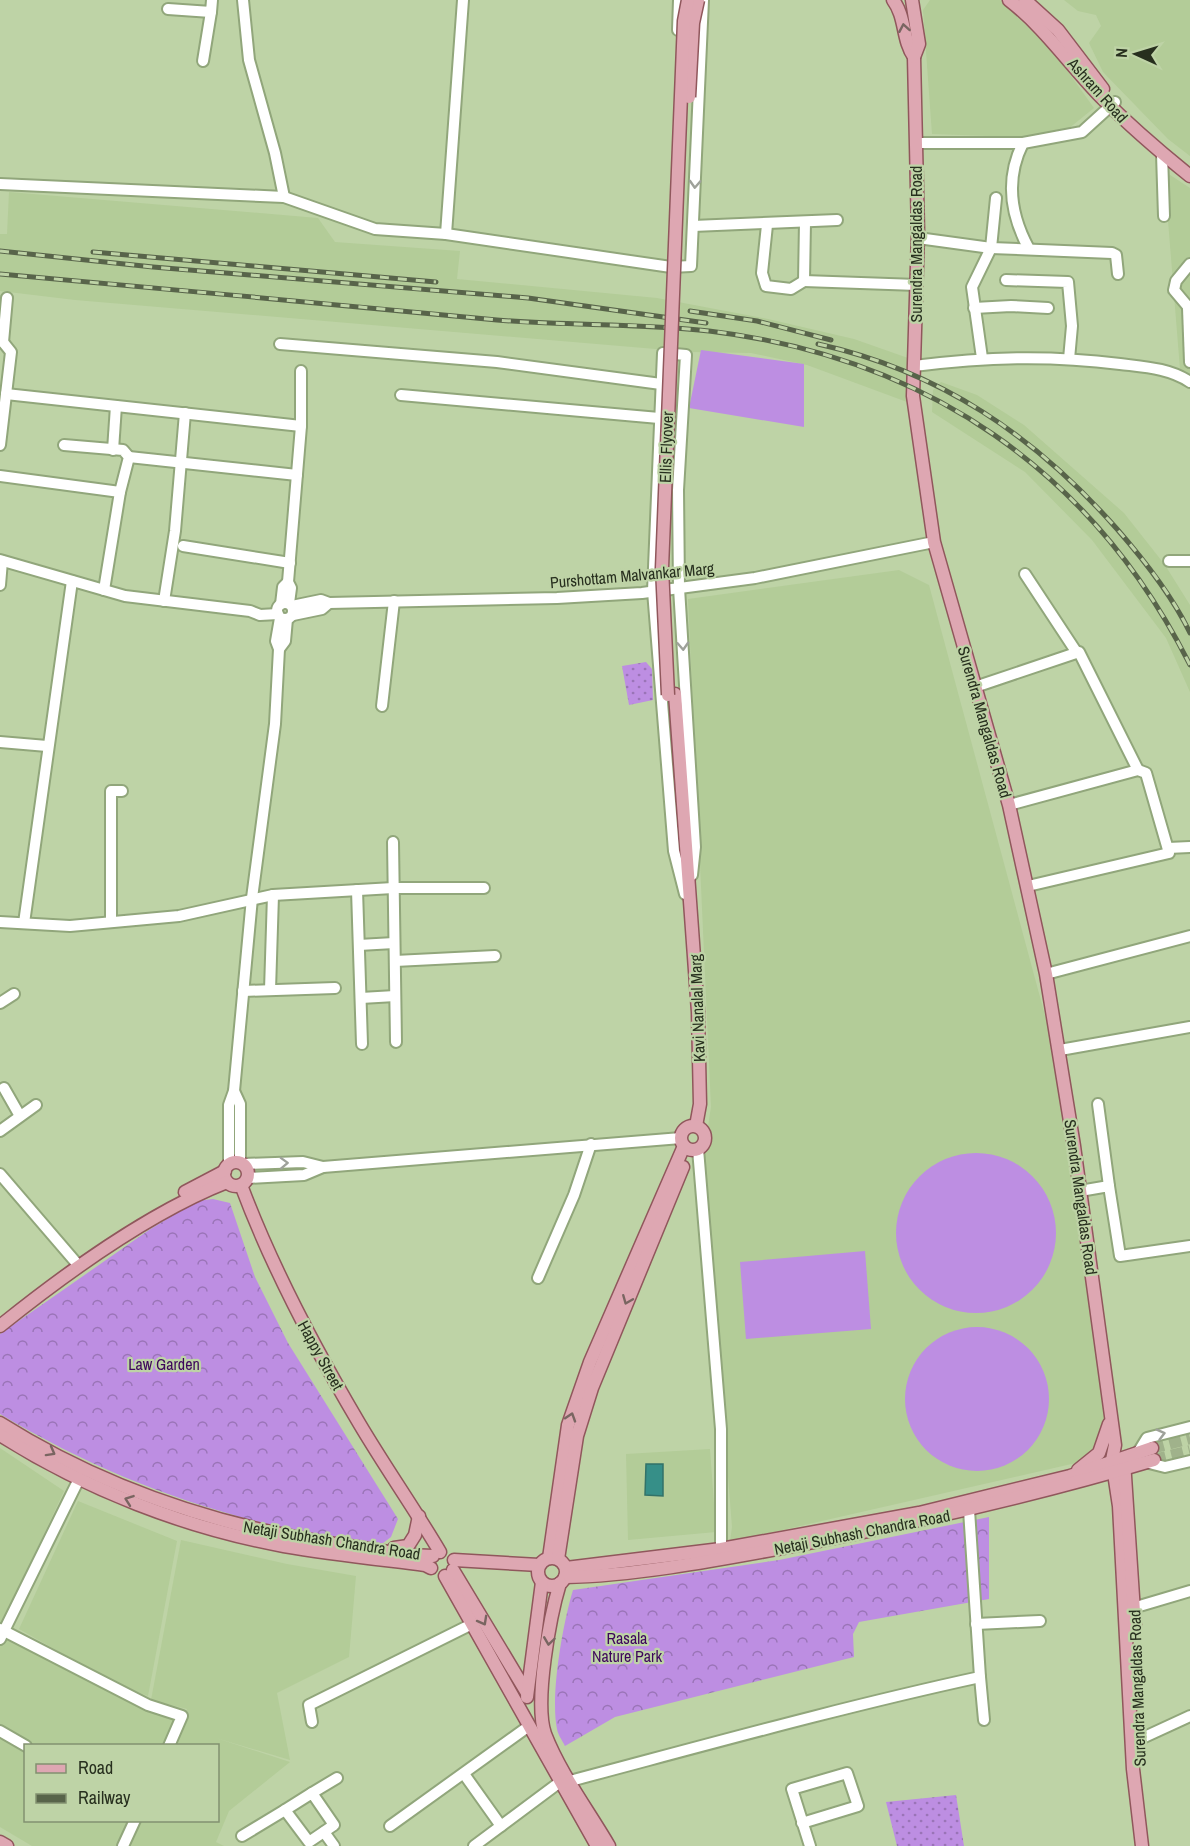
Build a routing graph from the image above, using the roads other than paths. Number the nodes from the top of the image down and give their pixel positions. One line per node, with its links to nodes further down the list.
1 (212, 0): 13 (street)
2 (463, 0): 30 (street)
3 (679, 0): 35 (street)
4 (688, 0): 84 (main road, Ellis Flyover, bridge)
5 (698, 0): 84 (main road, Ellis Flyover, bridge)
6 (703, 0): 29 (street, one-way to 29)
7 (893, 0): 14 (main road, Surendra Mangaldas Road, one-way to 7)
8 (1009, 0): 16 (main road, Ashram Road)
9 (1025, 0): 16 (main road, Ashram Road)
10 (245, 2): 23 (street)
11 (915, 3): 14 (main road)
12 (168, 9): 13 (street)
13 (211, 12): 15 (street)
14 (914, 57): 17 (main road, Surendra Mangaldas Road)
15 (203, 61)
16 (1113, 103): 18 (street); 19 (main road, Ashram Road); 20 (main road, Ashram Road)
17 (916, 143): 18 (street); 31 (main road, Surendra Mangaldas Road)
18 (1023, 143): 33 (street)
19 (1162, 154): 21 (main road, Ashram Road); 25 (street)
20 (1190, 166)
21 (1190, 176)
22 (0, 184): 23 (street)
23 (284, 196): 30 (street)
24 (996, 198): 32 (street)
25 (1164, 216)
26 (837, 220): 27 (street)
27 (805, 222): 28 (street); 38 (street)
28 (767, 225): 29 (street); 38 (street)
29 (693, 226): 35 (street)
30 (446, 234): 35 (street)
31 (918, 238): 32 (street); 39 (main road, Surendra Mangaldas Road)
32 (991, 248): 33 (street); 41 (street)
33 (1029, 249): 36 (street)
34 (1190, 264): 43 (street)
35 (671, 267)
36 (1118, 274)
37 (1006, 280): 47 (street)
38 (804, 281): 39 (street)
39 (917, 285): 49 (main road, Surendra Mangaldas Road)
40 (7, 298): 44 (street)
41 (974, 308): 42 (street); 46 (street)
42 (1048, 308)
43 (1189, 308): 48 (street)
44 (2, 342): 53 (street)
45 (280, 344): 52 (street)
46 (982, 358): 47 (street); 49 (street)
47 (1069, 358): 51 (street)
48 (1190, 362)
49 (914, 366): 67 (main road, Surendra Mangaldas Road)
50 (301, 371): 58 (street)
51 (1190, 382)
52 (661, 384): 57 (street); 76 (street)
53 (6, 394): 55 (street); 59 (street)
54 (401, 395): 57 (street)
55 (116, 406): 56 (street); 61 (street)
56 (185, 413): 58 (street); 63 (street)
57 (659, 418): 78 (street)
58 (301, 426): 65 (street)
59 (0, 445)
60 (64, 445): 61 (street)
61 (113, 450): 62 (street)
62 (129, 457): 63 (street); 66 (street)
63 (181, 464): 65 (street); 79 (street)
64 (0, 476): 66 (street)
65 (297, 476): 72 (street)
66 (120, 492): 77 (street)
67 (934, 542): 76 (street, Purshottam Malvankar Marg); 83 (main road, Surendra Mangaldas Road)
68 (183, 546): 72 (street)
69 (1, 560): 74 (street); 75 (street)
70 (1169, 561): 71 (street)
71 (1190, 561)
72 (290, 563): 81 (street)
73 (1025, 574): 82 (street)
74 (72, 581): 77 (street); 87 (street)
75 (0, 585)
76 (679, 588): 78 (street, Purshottam Malvankar Marg); 98 (street, one-way to 98)
77 (104, 590): 79 (street)
78 (653, 591): 80 (street, Purshottam Malvankar Marg); 98 (street)
79 (164, 601): 81 (street)
80 (394, 601): 81 (street, Purshottam Malvankar Marg); 85 (street)
81 (285, 611): 100 (street)
82 (1077, 653): 83 (street); 88 (street)
83 (975, 687): 90 (main road, Surendra Mangaldas Road)
84 (672, 695): 98 (main road, Ellis Flyover)
85 (382, 706)
86 (0, 742): 87 (street)
87 (47, 746): 103 (street)
88 (1138, 771): 90 (street); 93 (street)
89 (122, 791): 102 (street)
90 (1009, 805): 94 (main road, Surendra Mangaldas Road)
91 (393, 842): 95 (street)
92 (1190, 847): 93 (street)
93 (1168, 848): 94 (street)
94 (1028, 886): 109 (main road, Surendra Mangaldas Road)
95 (393, 888): 96 (street); 97 (street); 105 (street)
96 (483, 888)
97 (357, 890): 99 (street); 106 (street)
98 (688, 892): 125 (main road, Kavi Nanalal Marg)
99 (273, 895): 100 (street); 111 (street)
100 (252, 898): 102 (street); 112 (street)
101 (0, 922): 103 (street)
102 (111, 922): 103 (street)
103 (24, 924)
104 (1190, 936): 109 (street)
105 (394, 943): 106 (street); 108 (street)
106 (359, 945): 115 (street)
107 (495, 956): 108 (street)
108 (394, 961): 114 (street)
109 (1047, 974): 120 (main road, Surendra Mangaldas Road)
110 (335, 988): 111 (street)
111 (270, 990): 112 (street)
112 (243, 991): 130 (street)
113 (14, 994): 116 (street)
114 (395, 996): 115 (street); 118 (street)
115 (361, 998): 119 (street)
116 (0, 1004)
117 (1190, 1027): 120 (street)
118 (396, 1042)
119 (362, 1044)
120 (1060, 1050): 134 (main road, Surendra Mangaldas Road)
121 (4, 1088): 124 (street)
122 (1098, 1104): 133 (street)
123 (36, 1105): 124 (street)
124 (20, 1116): 126 (street)
125 (692, 1126): 128 (main road); 128 (main road)
126 (0, 1131)
127 (591, 1144): 128 (street); 129 (street); 137 (street)
128 (689, 1146): 151 (street); 155 (main road)
129 (323, 1167): 130 (street, one-way to 129); 132 (street)
130 (233, 1169): 132 (main road, Happy Street); 132 (main road); 136 (main road)
131 (0, 1174): 136 (street)
132 (244, 1181): 150 (main road, Happy Street)
133 (1109, 1186): 134 (street); 135 (street)
134 (1080, 1191): 140 (main road, Surendra Mangaldas Road)
135 (1190, 1246)
136 (77, 1262): 138 (main road); 139 (main road)
137 (538, 1278)
138 (0, 1315)
139 (0, 1326)
140 (1111, 1415): 146 (main road, Surendra Mangaldas Road); 147 (main road)
141 (0, 1423): 152 (main road, Netaji Subhash Chandra Road, one-way to 152)
142 (1190, 1427): 144 (street, one-way to 142)
143 (0, 1435): 148 (main road, Netaji Subhash Chandra Road)
144 (1148, 1455): 145 (street); 146 (main road, Netaji Subhash Chandra Road)
145 (1190, 1461)
146 (1118, 1464): 147 (main road, Netaji Subhash Chandra Road); 149 (main road, Netaji Subhash Chandra Road); 157 (main road, Surendra Mangaldas Road)
147 (1070, 1476): 151 (main road, Netaji Subhash Chandra Road)
148 (78, 1479): 153 (main road, Netaji Subhash Chandra Road, one-way to 148); 161 (street)
149 (969, 1510): 155 (main road, Netaji Subhash Chandra Road); 160 (street)
150 (419, 1516): 152 (main road); 153 (main road, Happy Street)
151 (721, 1549): 155 (main road, Netaji Subhash Chandra Road)
152 (382, 1551): 153 (main road, Netaji Subhash Chandra Road)
153 (435, 1559): 154 (main road); 154 (main road)
154 (452, 1568): 155 (main road, Netaji Subhash Chandra Road); 159 (main road); 163 (main road, one-way to 163)
155 (552, 1571): 163 (main road); 175 (main road, one-way to 175)
156 (1190, 1591): 157 (street)
157 (1130, 1609): 170 (main road, Surendra Mangaldas Road); 192 (main road, Surendra Mangaldas Road)
158 (1040, 1622): 160 (street)
159 (472, 1624): 164 (main road); 167 (street)
160 (976, 1624): 162 (street)
161 (1, 1633): 171 (street)
162 (980, 1677): 166 (street); 175 (street)
163 (527, 1693): 164 (main road)
164 (525, 1713): 168 (main road)
165 (1190, 1716): 170 (street)
166 (984, 1720)
167 (312, 1722)
168 (529, 1726): 173 (street); 175 (main road)
169 (0, 1731): 172 (street)
170 (1138, 1740): 193 (main road, Surendra Mangaldas Road)
171 (170, 1744)
172 (24, 1745)
173 (464, 1774): 180 (street); 181 (street)
174 (337, 1778): 176 (street)
175 (565, 1781): 181 (street); 189 (main road); 190 (main road)
176 (312, 1793): 177 (street); 182 (street)
177 (285, 1810): 182 (street); 183 (street)
178 (135, 1822): 186 (street)
179 (802, 1823): 179 (street); 191 (street)
180 (390, 1826)
181 (501, 1826): 188 (street)
182 (324, 1833): 187 (street)
183 (242, 1836)
184 (0, 1842): 185 (main road)
185 (7, 1846)
186 (123, 1846)
187 (334, 1846)
188 (474, 1846)
189 (597, 1846)
190 (609, 1846)
191 (810, 1846)
192 (1142, 1846)
193 (1148, 1846)

